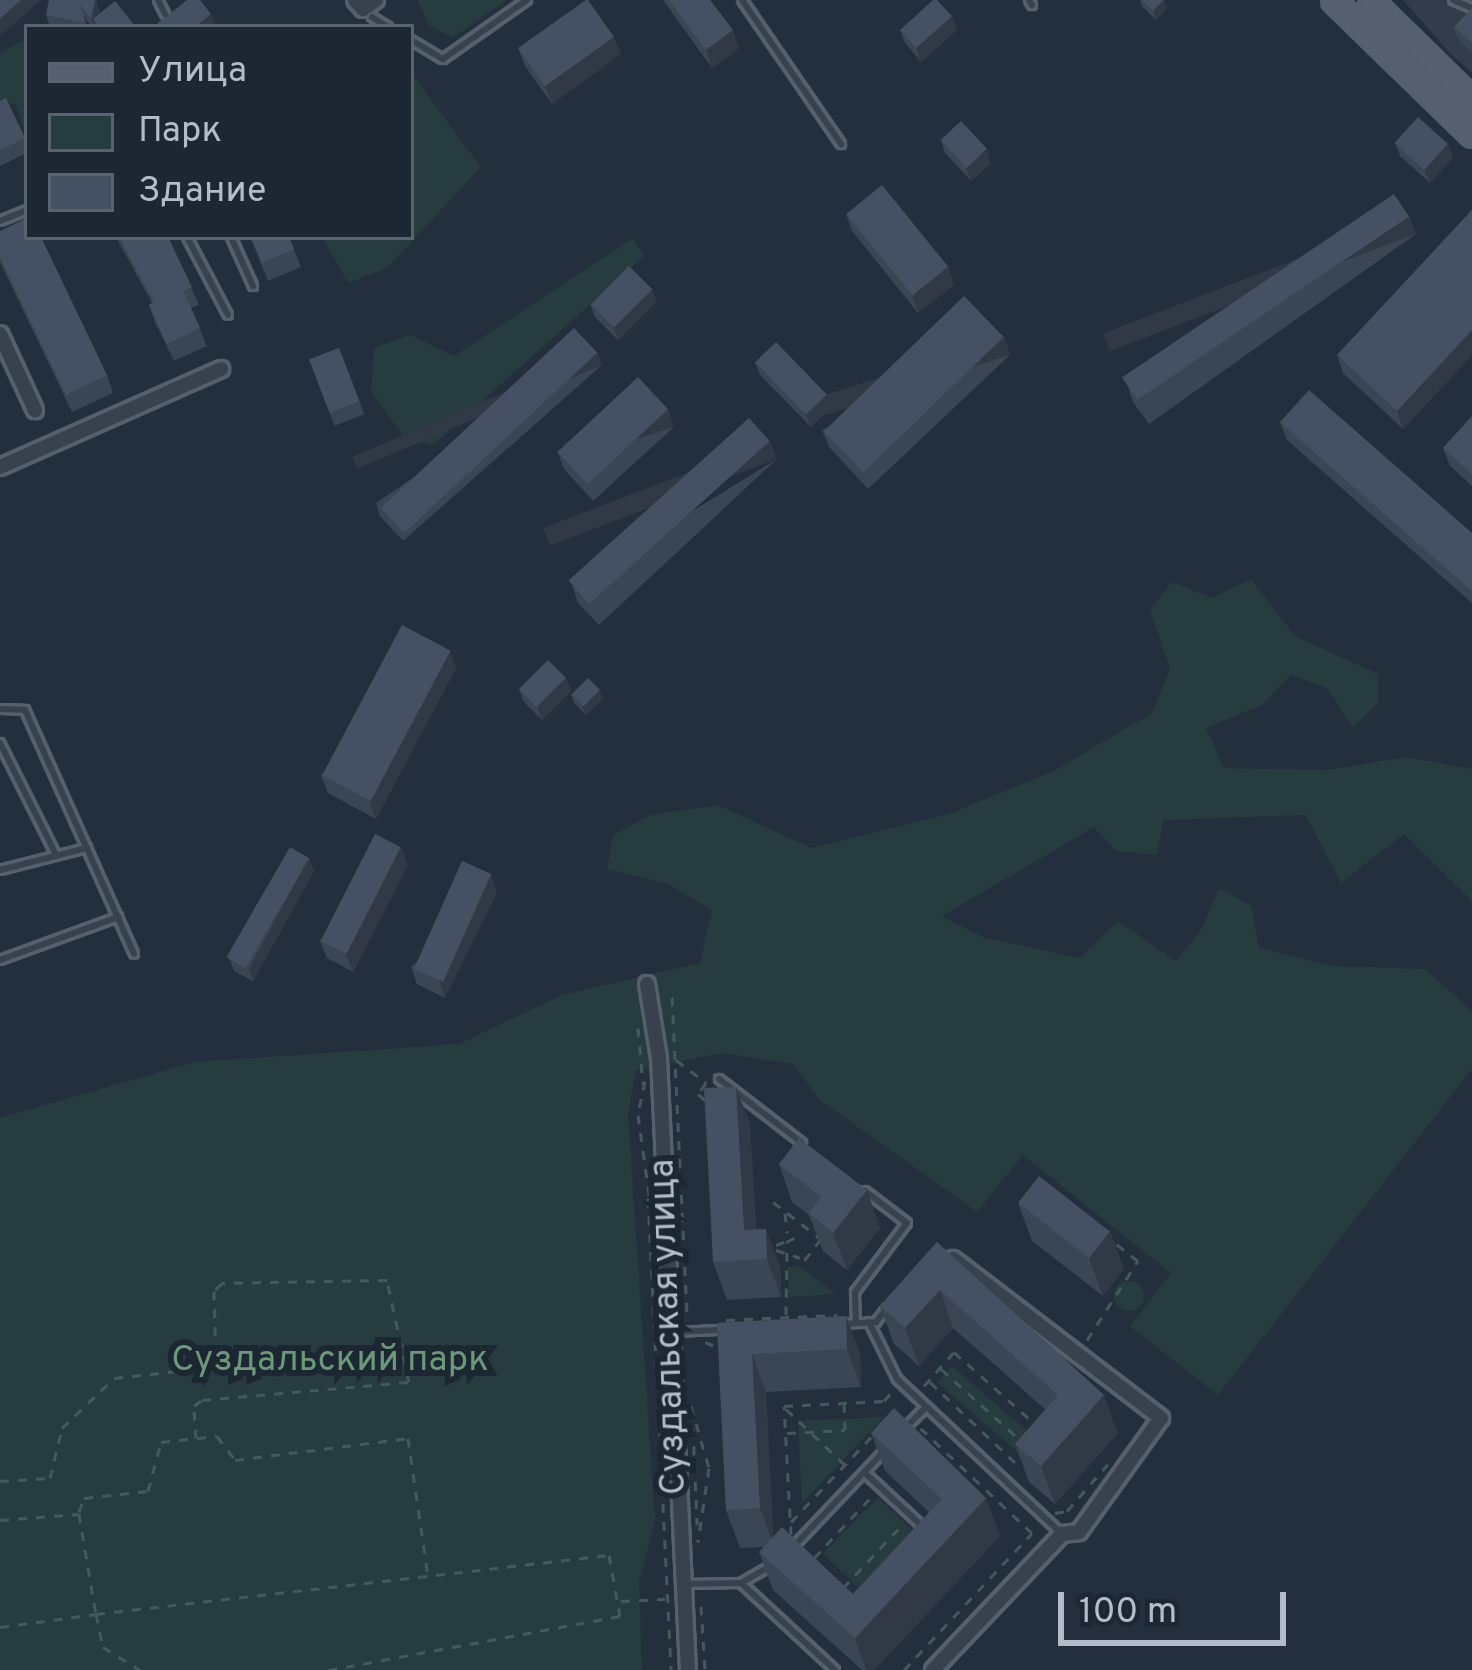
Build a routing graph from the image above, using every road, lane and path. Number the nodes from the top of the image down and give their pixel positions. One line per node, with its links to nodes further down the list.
1 (158, 0): 8 (lane)
2 (527, 0): 9 (lane)
3 (742, 0): 12 (lane)
4 (1333, 0): 11 (main road)
5 (1370, 0): 10 (main road)
6 (1453, 0): 7 (lane)
7 (1472, 8)
8 (165, 14)
9 (414, 42)
10 (1472, 100)
11 (1472, 135)
12 (841, 145)
13 (189, 240): 16 (lane)
14 (232, 240): 15 (lane)
15 (253, 286)
16 (228, 315)
17 (0, 334): 19 (street)
18 (221, 369): 20 (street)
19 (35, 410)
20 (0, 467)
21 (0, 710): 23 (lane)
22 (0, 743): 24 (lane)
23 (87, 848): 24 (lane); 26 (lane)
24 (56, 855): 25 (lane)
25 (0, 870)
26 (118, 917): 27 (lane); 28 (lane)
27 (134, 954)
28 (0, 960)
29 (647, 984): 56 (street, Суздальская улица)
30 (643, 1024): 33 (path)
31 (670, 1055): 34 (path)
32 (719, 1079): 35 (lane)
33 (643, 1090)
34 (718, 1110)
35 (804, 1145)
36 (856, 1184): 53 (lane)
37 (648, 1195): 97 (path)
38 (773, 1202): 39 (path)
39 (785, 1211): 40 (path); 42 (path)
40 (786, 1219): 41 (path); 45 (path)
41 (774, 1222)
42 (805, 1227): 44 (path); 47 (path)
43 (1102, 1234): 61 (path)
44 (795, 1240): 45 (path); 47 (path)
45 (786, 1241): 48 (path); 48 (path)
46 (935, 1245): 61 (street)
47 (813, 1249): 48 (path)
48 (783, 1252): 51 (path)
49 (899, 1291): 52 (lane)
50 (847, 1307): 51 (path)
51 (787, 1317): 55 (path); 56 (path)
52 (869, 1322): 53 (lane); 65 (lane)
53 (856, 1323): 54 (lane)
54 (833, 1324)
55 (787, 1326)
56 (676, 1327): 57 (lane); 97 (street, Суздальская улица)
57 (728, 1329)
58 (707, 1342): 60 (path)
59 (406, 1346): 62 (path); 62 (path); 76 (path)
60 (730, 1349)
61 (1080, 1356): 89 (street)
62 (216, 1366): 81 (path)
63 (940, 1368): 64 (path); 75 (path); 79 (path)
64 (928, 1381): 66 (path); 79 (path)
65 (900, 1382): 66 (lane); 67 (path)
66 (915, 1396): 69 (lane)
67 (884, 1401): 68 (path); 71 (path)
68 (844, 1403): 70 (path); 73 (path)
69 (926, 1406): 71 (lane); 82 (lane)
70 (784, 1408): 73 (path); 74 (path)
71 (911, 1423): 80 (lane); 106 (path)
72 (882, 1425): 78 (path)
73 (810, 1432): 74 (path); 78 (path)
74 (786, 1433): 88 (path)
75 (1049, 1437)
76 (196, 1438): 85 (path); 94 (path)
77 (1118, 1454): 84 (path)
78 (845, 1465): 80 (path); 88 (path)
79 (1022, 1468): 82 (path)
80 (862, 1475): 83 (lane); 92 (lane)
81 (0, 1481)
82 (1008, 1484): 89 (lane)
83 (880, 1487): 86 (lane); 93 (path)
84 (1051, 1512)
85 (79, 1514): 87 (path); 99 (path)
86 (911, 1516): 90 (lane); 96 (path)
87 (0, 1520)
88 (790, 1523): 91 (path)
89 (1062, 1534): 107 (street)
90 (932, 1535)
91 (782, 1544)
92 (796, 1544): 93 (lane); 95 (lane)
93 (812, 1559)
94 (428, 1576): 98 (path); 99 (path)
95 (741, 1582): 97 (lane); 105 (lane)
96 (843, 1588)
97 (677, 1594): 98 (path); 103 (path); 104 (street, Суздальская улица)
98 (619, 1601): 102 (path)
99 (96, 1614): 100 (path); 101 (path)
100 (0, 1627)
101 (140, 1670)
102 (328, 1670)
103 (671, 1670)
104 (688, 1670)
105 (835, 1670)
106 (904, 1670)
107 (933, 1670)

